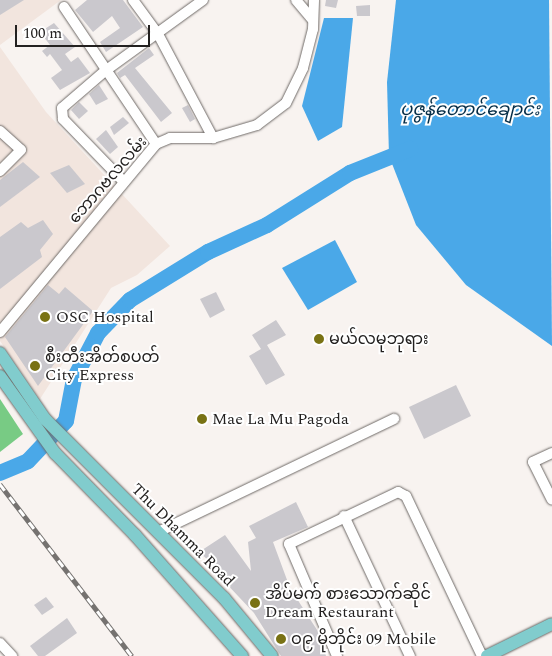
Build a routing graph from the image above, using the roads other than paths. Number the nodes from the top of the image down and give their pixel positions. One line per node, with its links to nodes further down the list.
1 (133, 0): 7 (street)
2 (203, 0): 7 (street)
3 (296, 0): 6 (street)
4 (314, 0): 6 (street, ဘောဂဗလလမ်း)
5 (64, 7): 8 (street)
6 (312, 19): 10 (street, ဘောဂဗလလမ်း)
7 (158, 34): 8 (street); 10 (street)
8 (105, 71): 11 (street); 13 (street)
9 (0, 130): 12 (street)
10 (213, 138): 11 (street, ဘောဂဗလလမ်း)
11 (156, 144): 13 (street, ဘောဂဗလလမ်း)
12 (0, 171)
13 (124, 182): 14 (street, ဘောဂဗလလမ်း)
14 (0, 332)
15 (0, 353): 17 (main road, Thu Dhamma Road)
16 (0, 376): 18 (main road, Thu Dhamma Road)
17 (26, 391): 18 (main road); 23 (main road, Thu Dhamma Road)
18 (15, 399): 27 (main road, Thu Dhamma Road)
19 (394, 419): 23 (street)
20 (552, 453): 21 (street)
21 (552, 500)
22 (344, 516): 29 (street); 30 (street); 31 (street)
23 (158, 532): 28 (main road, Thu Dhamma Road)
24 (552, 624): 32 (main road)
25 (0, 643): 26 (street)
26 (12, 656)
27 (242, 656)
28 (272, 656)
29 (337, 656)
30 (410, 656)
31 (482, 656)
32 (487, 656)

